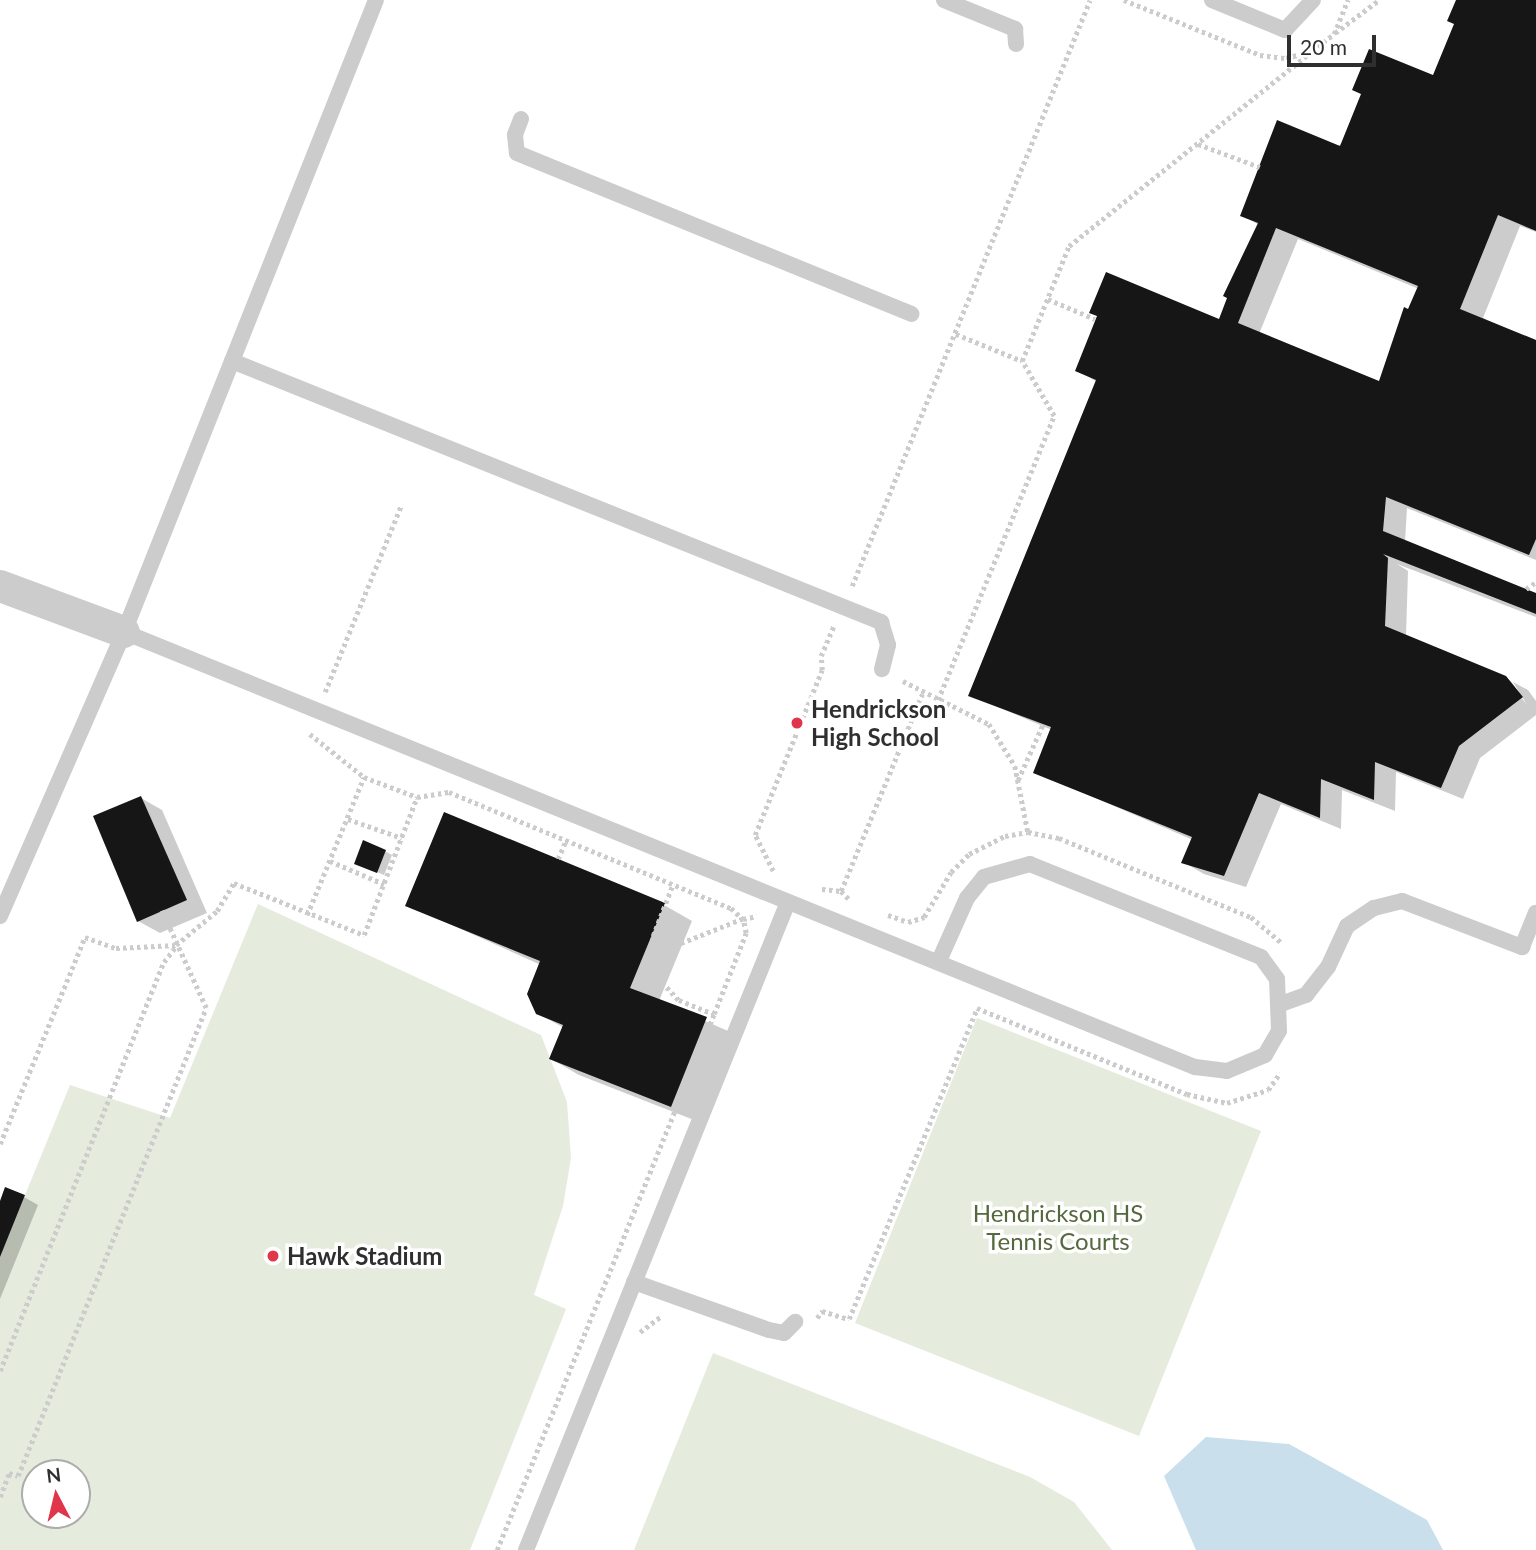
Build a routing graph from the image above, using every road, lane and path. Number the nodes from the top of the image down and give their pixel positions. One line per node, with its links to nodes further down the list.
1 (376, 0): 16 (lane)
2 (944, 0): 7 (lane)
3 (1212, 0): 4 (lane)
4 (1313, 0)
5 (1378, 0): 6 (path)
6 (1334, 34)
7 (1016, 44)
8 (1312, 51): 10 (path)
9 (522, 119): 13 (lane)
10 (1198, 144): 11 (path); 12 (path)
11 (1260, 167)
12 (1048, 299): 14 (path); 17 (path)
13 (911, 314)
14 (1096, 319)
15 (956, 334): 17 (path)
16 (232, 361): 24 (lane); 25 (lane)
17 (1022, 361): 29 (path)
18 (401, 506): 27 (path)
19 (853, 582): 22 (path)
20 (1536, 582): 23 (path)
21 (0, 586): 24 (street)
22 (863, 589)
23 (1526, 589)
24 (124, 632): 44 (lane); 50 (lane)
25 (883, 669)
26 (903, 671): 28 (path)
27 (324, 692)
28 (922, 694): 29 (path); 43 (path)
29 (938, 700): 32 (path)
30 (1043, 724): 32 (path)
31 (364, 777): 34 (path)
32 (1018, 781): 35 (path)
33 (417, 797): 36 (path)
34 (348, 819): 36 (path); 39 (path)
35 (1028, 832): 47 (path); 52 (path)
36 (402, 838): 40 (path)
37 (566, 839): 38 (path)
38 (558, 859)
39 (330, 861): 40 (path); 49 (path)
40 (384, 884): 49 (path)
41 (673, 884): 53 (path)
42 (818, 888): 43 (path)
43 (841, 891): 45 (path)
44 (788, 902): 54 (lane); 59 (lane)
45 (860, 904)
46 (162, 911): 51 (path)
47 (884, 913)
48 (1536, 913): 55 (lane)
49 (307, 915): 51 (path)
50 (0, 916)
51 (176, 945): 58 (path); 64 (path); 65 (path)
52 (1286, 950)
53 (652, 955): 56 (path); 56 (path)
54 (939, 961): 55 (lane); 55 (lane)
55 (1281, 1004)
56 (714, 1014): 66 (path)
57 (1282, 1070): 62 (path)
58 (0, 1144)
59 (634, 1282): 61 (lane); 67 (lane)
60 (673, 1314): 63 (path)
61 (795, 1322)
62 (811, 1328)
63 (636, 1343)
64 (0, 1371)
65 (0, 1497)
66 (498, 1550)
67 (526, 1550)

